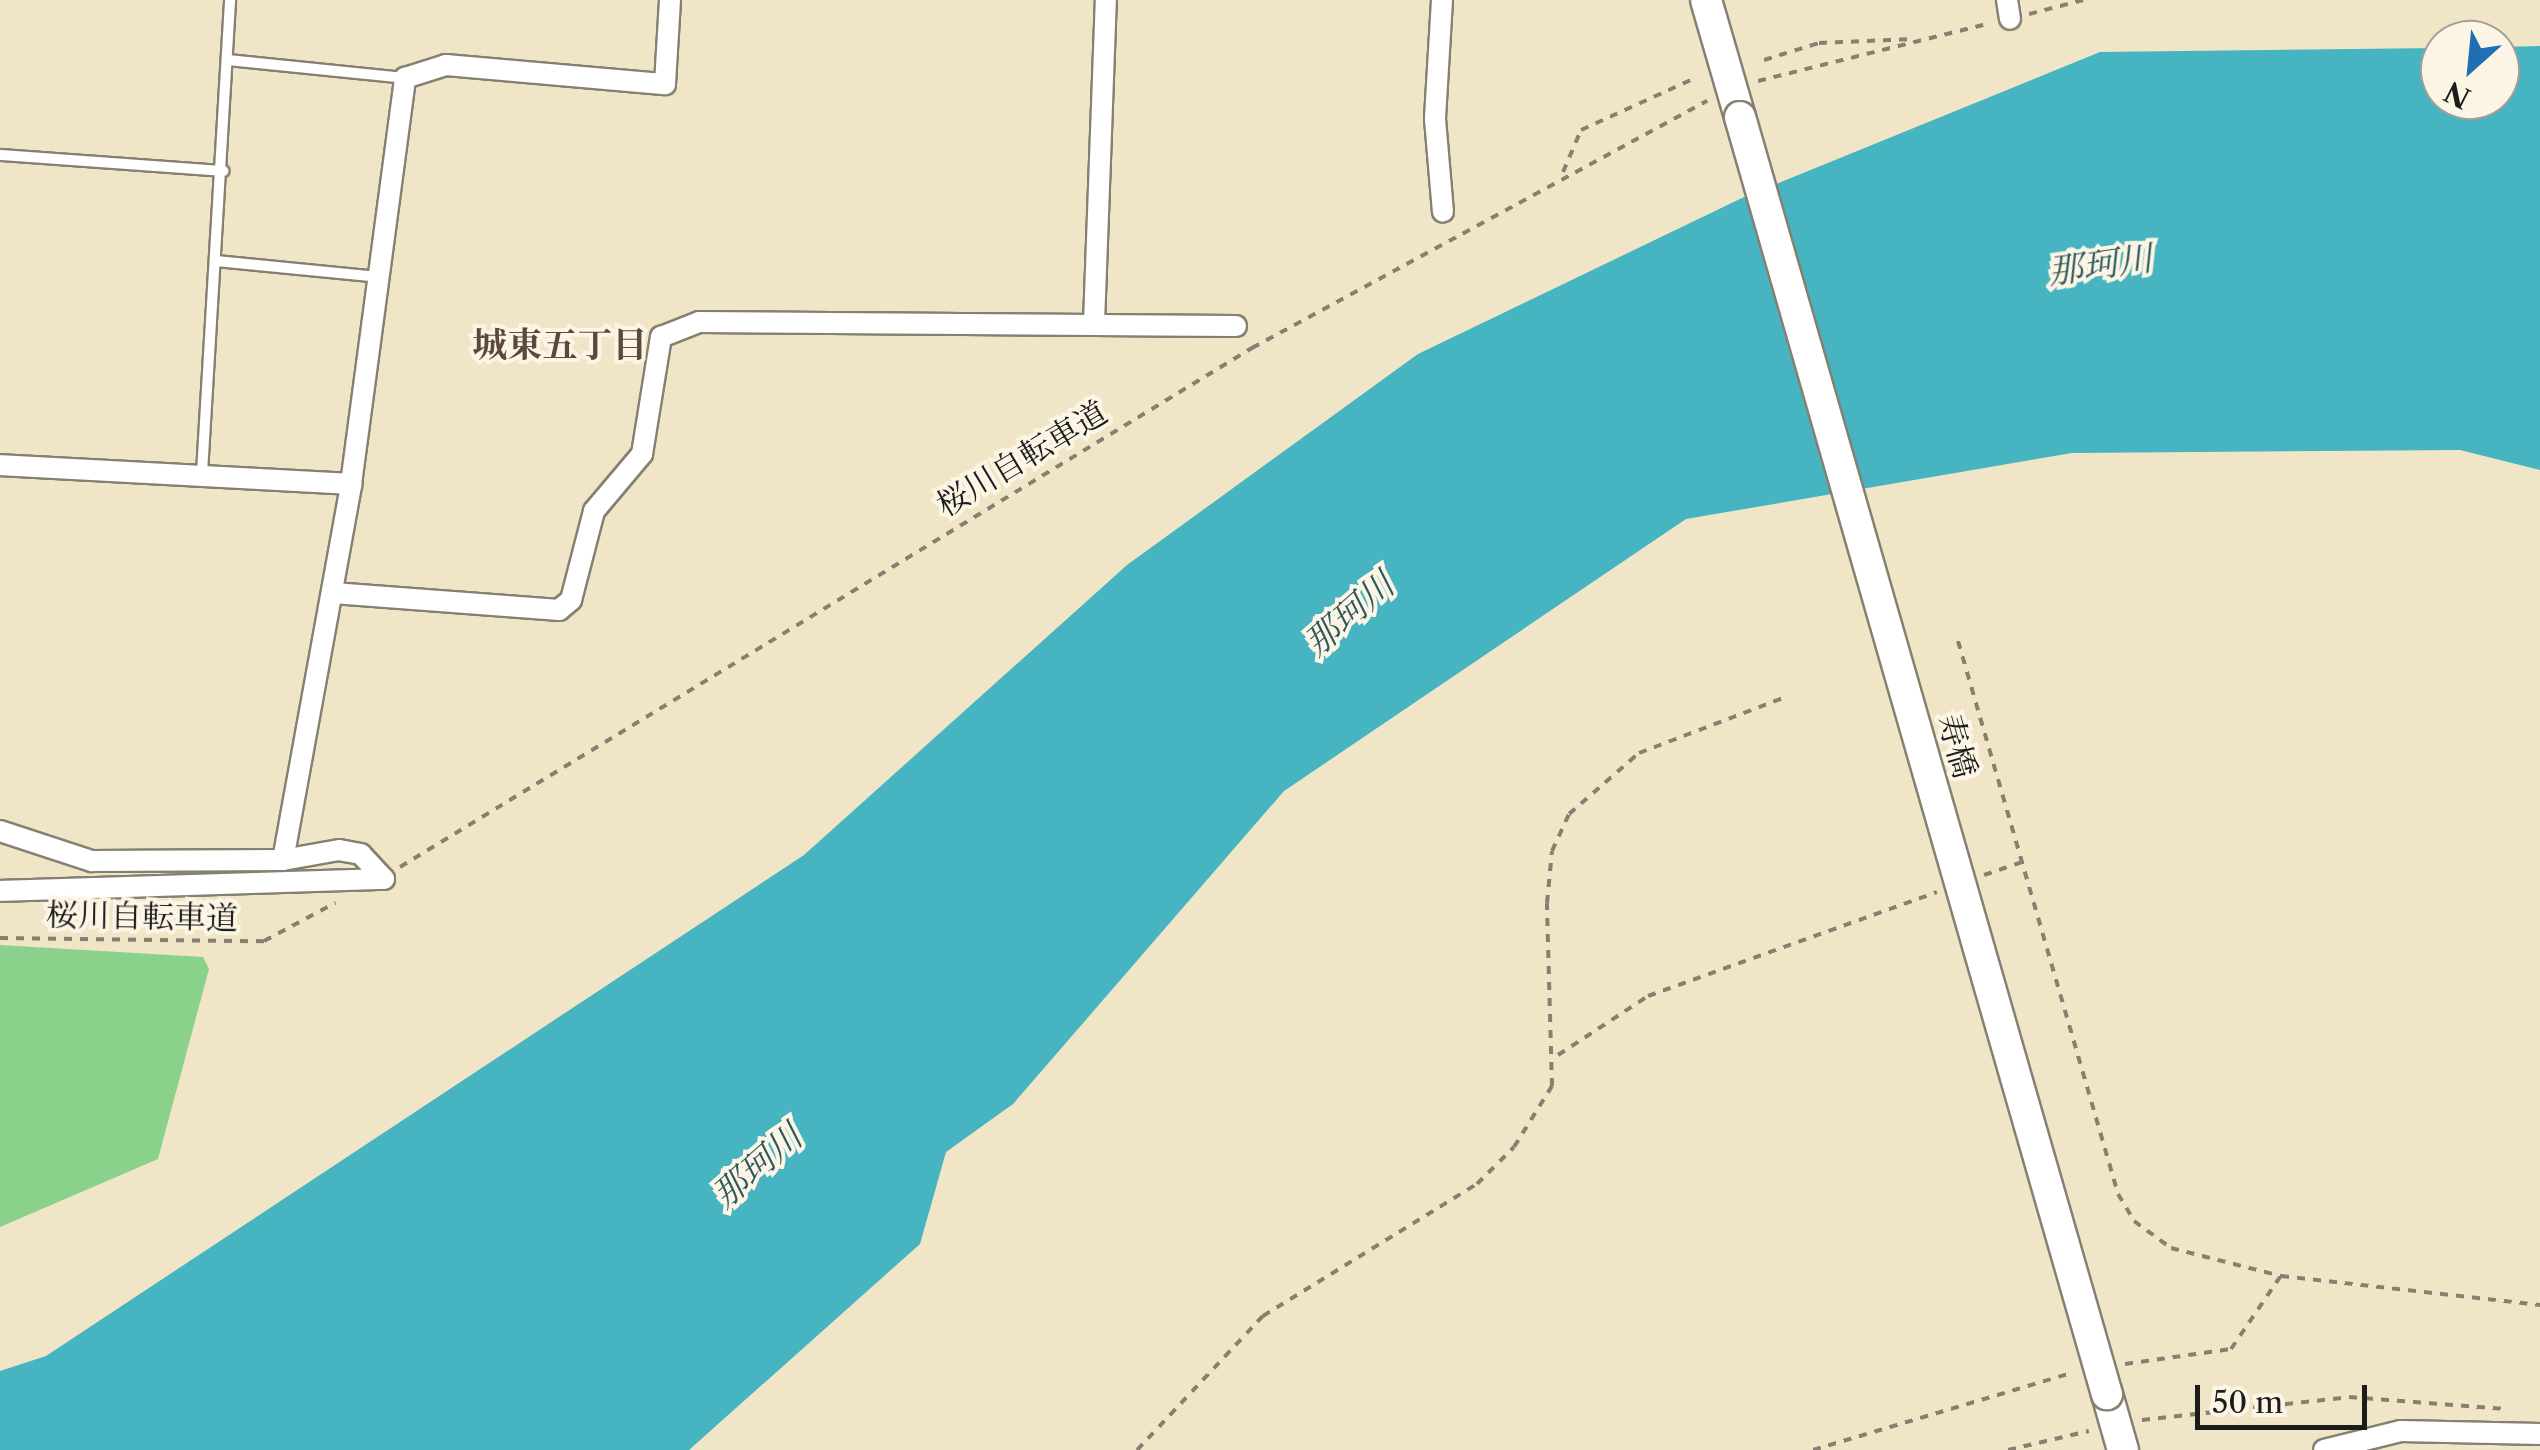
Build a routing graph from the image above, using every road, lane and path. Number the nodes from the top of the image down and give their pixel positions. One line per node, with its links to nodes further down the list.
1 (230, 0): 9 (lane)
2 (670, 0): 11 (street)
3 (1106, 0): 20 (street)
4 (1442, 0): 17 (street)
5 (1706, 0): 13 (main road, 寿橋)
6 (2083, 0): 7 (path, 桜川自転車道)
7 (2009, 10): 8 (path, 桜川自転車道)
8 (1918, 39): 10 (path); 13 (path, 桜川自転車道)
9 (228, 60): 11 (lane); 15 (lane)
10 (1764, 60)
11 (406, 78): 19 (street)
12 (1693, 79): 16 (path)
13 (1736, 104): 16 (path, 桜川自転車道); 40 (main road, 寿橋, bridge)
14 (0, 155): 15 (lane)
15 (222, 171): 18 (lane)
16 (1562, 175): 31 (path, 桜川自転車道)
17 (1444, 212)
18 (216, 261): 19 (lane); 23 (lane)
19 (379, 277): 24 (street)
20 (1094, 323): 21 (street); 25 (street)
21 (1236, 326)
22 (0, 465): 23 (street)
23 (202, 473): 24 (street)
24 (352, 484): 25 (street)
25 (333, 593): 29 (street)
26 (1958, 641): 30 (path)
27 (1783, 698): 37 (path)
28 (0, 831): 29 (street)
29 (283, 860): 31 (street)
30 (2022, 862): 32 (path); 38 (path)
31 (384, 879): 34 (street)
32 (1966, 882)
33 (1947, 888): 37 (path)
34 (0, 891)
35 (340, 901): 36 (path, 桜川自転車道)
36 (0, 938)
37 (1557, 1056): 44 (path)
38 (2281, 1276): 39 (path); 40 (path)
39 (2540, 1305)
40 (2102, 1377): 43 (main road, 寿橋); 45 (path)
41 (2512, 1410): 43 (path)
42 (2540, 1434): 47 (street)
43 (2120, 1438): 46 (path)
44 (1137, 1450)
45 (1813, 1450)
46 (2008, 1450)
47 (2324, 1450)

